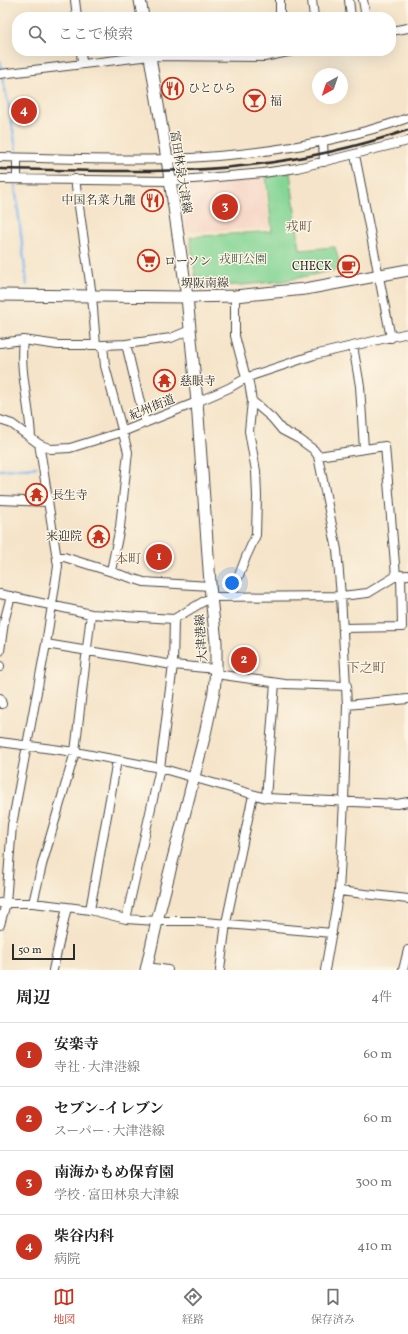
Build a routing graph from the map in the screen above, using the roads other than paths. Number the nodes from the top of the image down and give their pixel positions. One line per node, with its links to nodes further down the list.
1 (75, 0): 7 (street)
2 (140, 0): 8 (main road)
3 (280, 0): 9 (street)
4 (312, 0): 10 (street)
5 (349, 0): 11 (street)
6 (364, 0): 12 (street)
7 (76, 12)
8 (142, 12)
9 (280, 12)
10 (313, 12)
11 (350, 12)
12 (365, 12)
13 (408, 28): 14 (street)
14 (396, 31)
15 (81, 56): 20 (street)
16 (136, 56): 20 (street)
17 (149, 56): 28 (main road, 富田林泉大津線)
18 (226, 56): 19 (street)
19 (268, 56)
20 (82, 64): 21 (street)
21 (3, 74)
22 (408, 118): 24 (street)
23 (407, 141): 25 (street)
24 (323, 142): 28 (street); 29 (street)
25 (355, 155): 29 (street); 35 (street)
26 (0, 157): 27 (street)
27 (17, 158): 28 (street); 31 (street)
28 (167, 159): 33 (main road, 富田林泉大津線)
29 (324, 162): 33 (street)
30 (0, 178): 31 (street)
31 (17, 179): 32 (street)
32 (75, 179): 33 (street); 37 (street)
33 (170, 181): 39 (main road, 富田林泉大津線)
34 (408, 270): 35 (main road, 堺阪南線)
35 (379, 276): 38 (main road, 堺阪南線); 42 (street)
36 (0, 295): 37 (main road, 堺阪南線)
37 (92, 296): 39 (main road, 堺阪南線); 46 (street)
38 (235, 296): 39 (main road, 堺阪南線); 48 (street)
39 (187, 297): 40 (main road, 大津港線)
40 (190, 330): 45 (street); 50 (main road, 大津港線)
41 (408, 333): 42 (street, 紀州街道)
42 (391, 338): 47 (street, 紀州街道)
43 (23, 340): 44 (street); 46 (street); 54 (street)
44 (0, 343)
45 (126, 344): 46 (street); 52 (street)
46 (100, 345): 53 (street)
47 (353, 346): 48 (street, 紀州街道); 56 (street)
48 (248, 377): 49 (street); 50 (street, 紀州街道)
49 (252, 401): 57 (street); 66 (street)
50 (197, 402): 52 (street, 紀州街道); 63 (main road, 大津港線)
51 (0, 420): 54 (street, 紀州街道)
52 (145, 423): 53 (street, 紀州街道)
53 (122, 432): 55 (street, 紀州街道); 61 (street)
54 (31, 438): 55 (street, 紀州街道)
55 (39, 444): 59 (street)
56 (364, 449): 57 (street); 62 (street)
57 (318, 456): 67 (street)
58 (0, 500): 59 (street)
59 (48, 502): 60 (street)
60 (57, 557): 61 (street); 68 (street)
61 (111, 571): 63 (street)
62 (402, 575): 67 (street); 71 (street)
63 (211, 592): 66 (street); 70 (street); 76 (main road, 大津港線)
64 (0, 594): 65 (street)
65 (11, 596): 68 (street); 74 (street)
66 (231, 596): 67 (street)
67 (341, 596): 71 (street)
68 (52, 606): 69 (street); 72 (street)
69 (91, 614): 70 (street); 73 (street)
70 (174, 619): 75 (street)
71 (343, 628): 78 (street)
72 (46, 644): 73 (street); 82 (street)
73 (87, 650): 75 (street); 83 (street)
74 (0, 651)
75 (173, 665): 76 (street); 85 (street)
76 (216, 671): 77 (street); 86 (main road, 大津港線)
77 (276, 683): 78 (street); 88 (street)
78 (347, 686): 80 (street)
79 (408, 699): 80 (street)
80 (347, 705): 89 (street)
81 (0, 742): 82 (street)
82 (27, 746): 83 (street); 93 (street)
83 (75, 752): 84 (street); 94 (street)
84 (117, 760): 85 (street); 96 (street)
85 (160, 768): 86 (street); 97 (street)
86 (194, 776): 87 (street); 98 (main road, 大津港線)
87 (253, 795): 88 (street); 99 (street)
88 (266, 798): 89 (street)
89 (344, 802): 90 (street); 91 (street)
90 (408, 802)
91 (339, 891): 92 (street); 101 (street)
92 (408, 898)
93 (3, 903): 94 (street); 100 (street)
94 (33, 903): 95 (street)
95 (67, 907): 96 (street); 104 (street)
96 (90, 910): 97 (street)
97 (126, 918): 98 (street)
98 (156, 921): 99 (street); 103 (main road, 大津港線)
99 (226, 923): 101 (street); 106 (street)
100 (0, 925)
101 (332, 933): 107 (street)
102 (408, 950): 108 (street)
103 (146, 968): 105 (street)
104 (53, 970)
105 (168, 970)
106 (220, 970)
107 (325, 970)
108 (403, 970)

